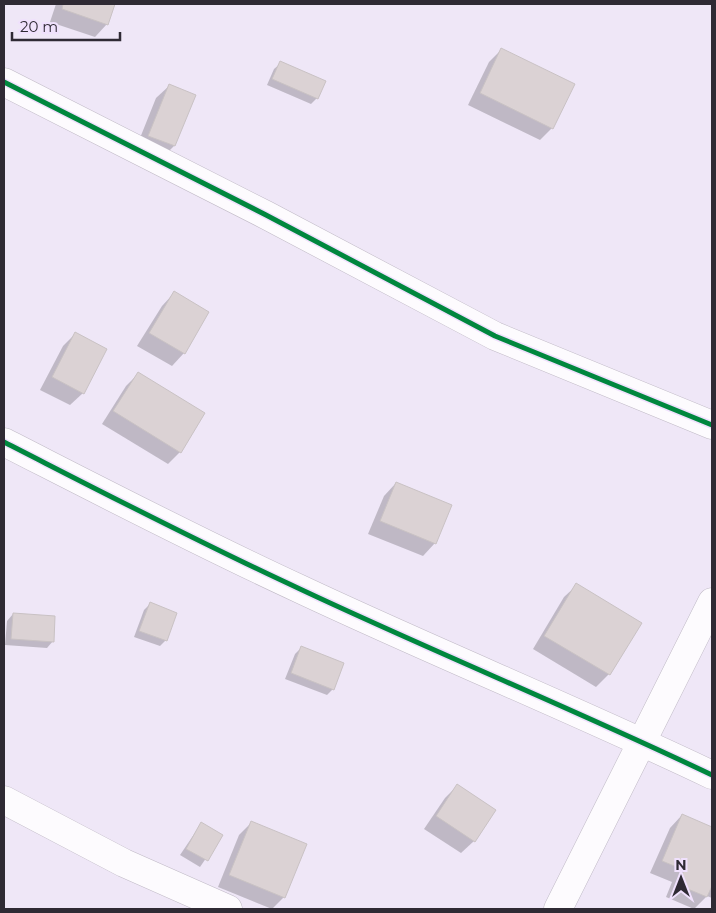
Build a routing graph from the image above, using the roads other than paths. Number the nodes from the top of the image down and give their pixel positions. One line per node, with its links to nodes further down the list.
1 (4, 82): 2 (street)
2 (712, 425)
3 (4, 442): 5 (street)
4 (712, 602): 5 (street)
5 (641, 741): 6 (street); 9 (street)
6 (712, 775)
7 (4, 800): 8 (street)
8 (228, 909)
9 (558, 909)

